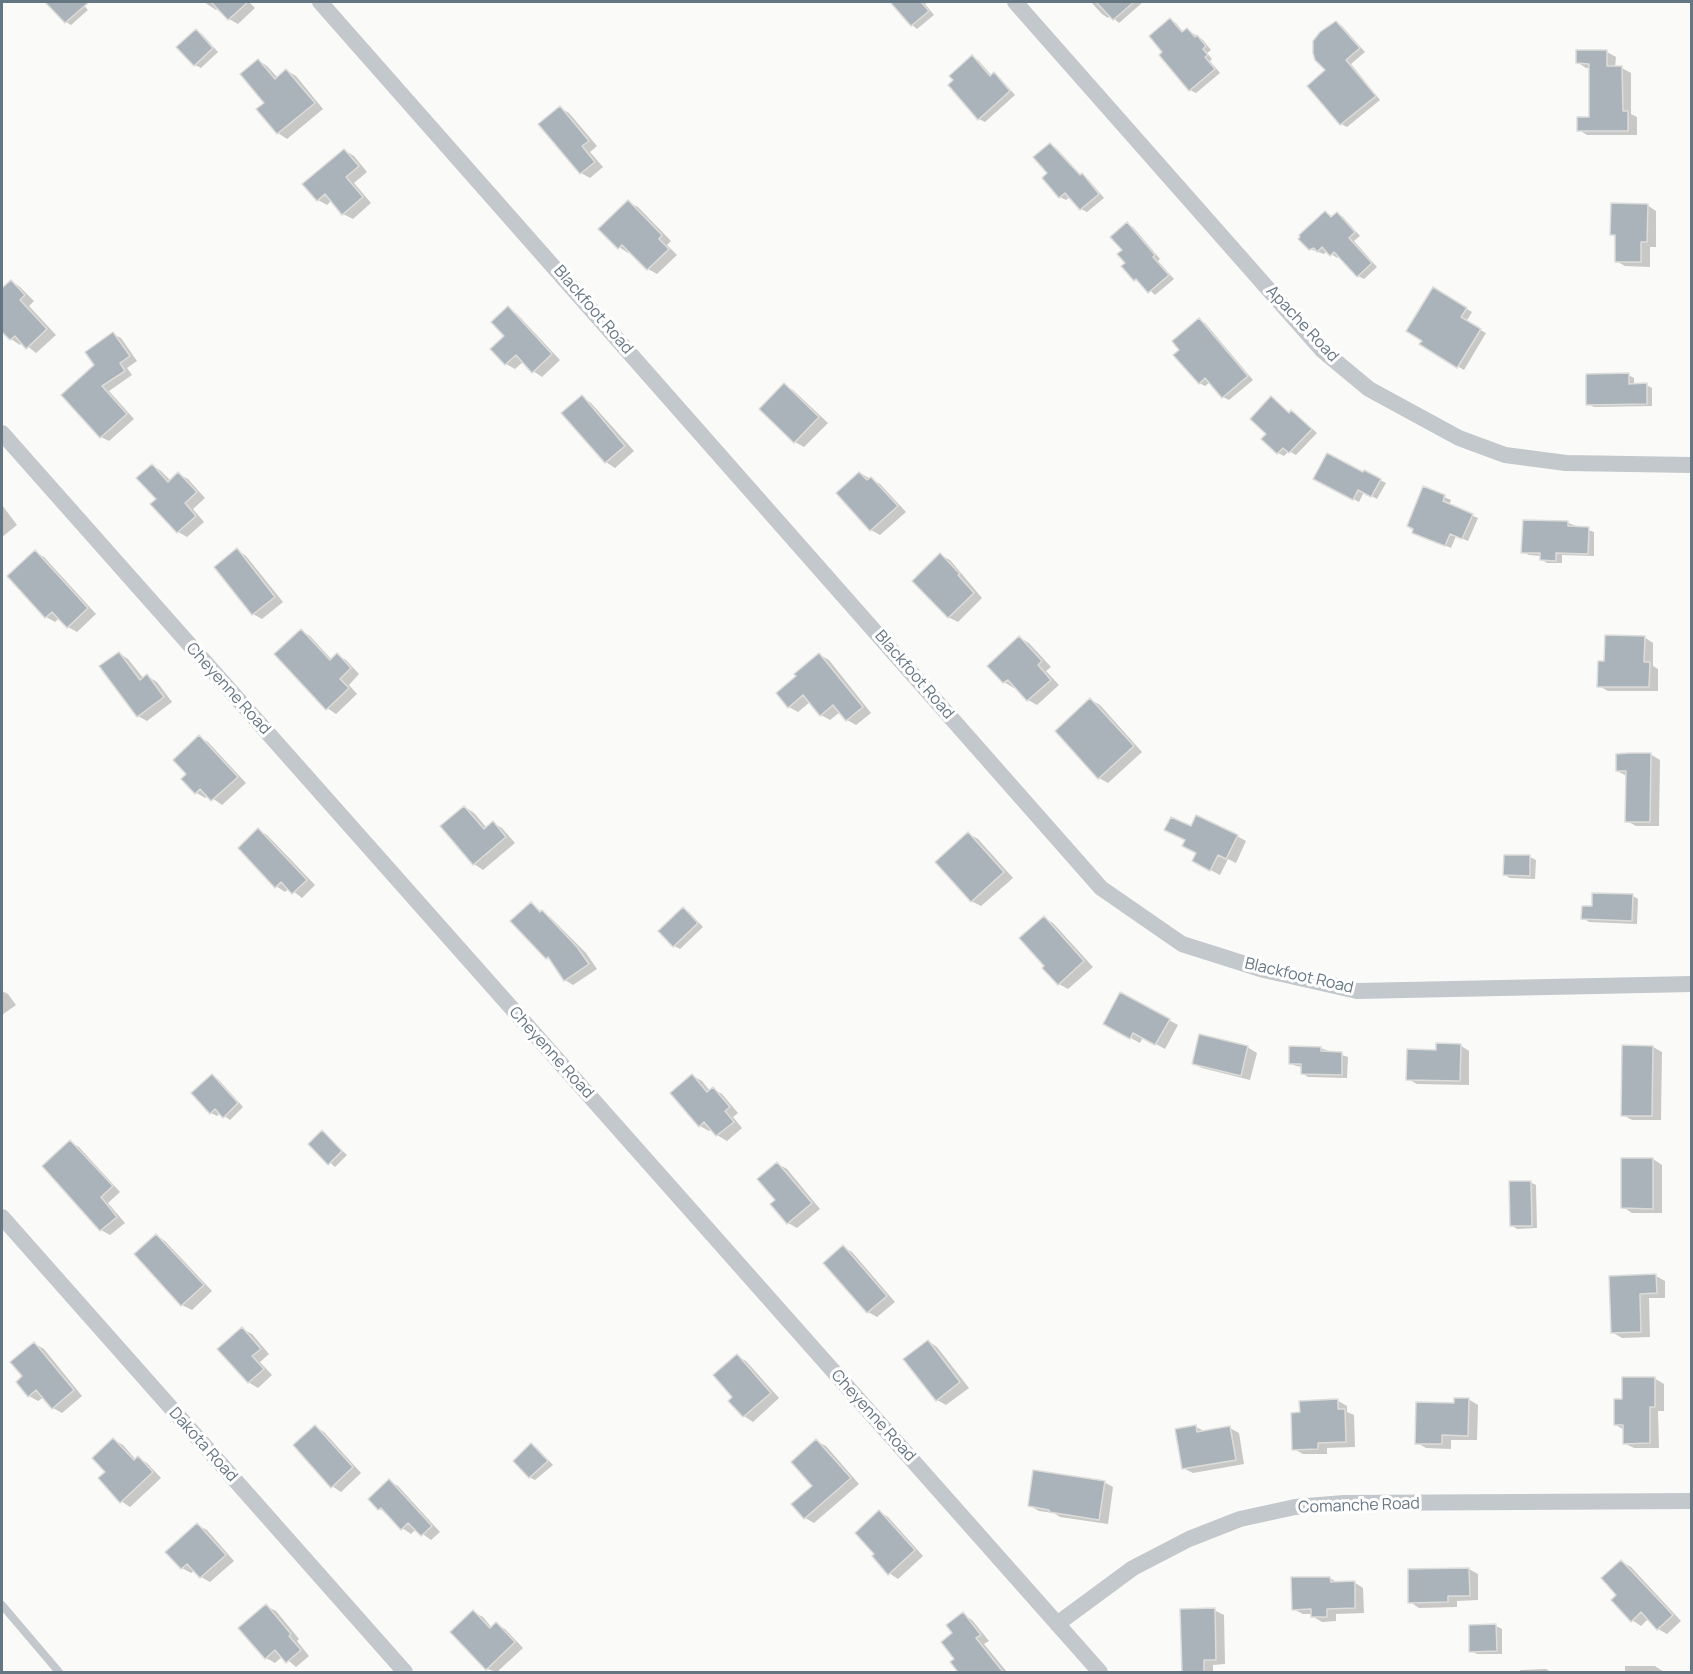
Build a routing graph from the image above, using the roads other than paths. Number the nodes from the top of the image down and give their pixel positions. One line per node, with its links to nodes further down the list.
1 (320, 2): 5 (street, Blackfoot Road)
2 (1015, 2): 4 (street, Apache Road)
3 (2, 433): 9 (street, Cheyenne Road)
4 (1692, 465)
5 (1692, 984)
6 (2, 1217): 11 (street, Dakota Road)
7 (1692, 1501): 9 (street, Comanche Road)
8 (2, 1605): 10 (lane)
9 (1057, 1624): 12 (street, Cheyenne Road)
10 (59, 1672)
11 (405, 1672)
12 (1100, 1672)

